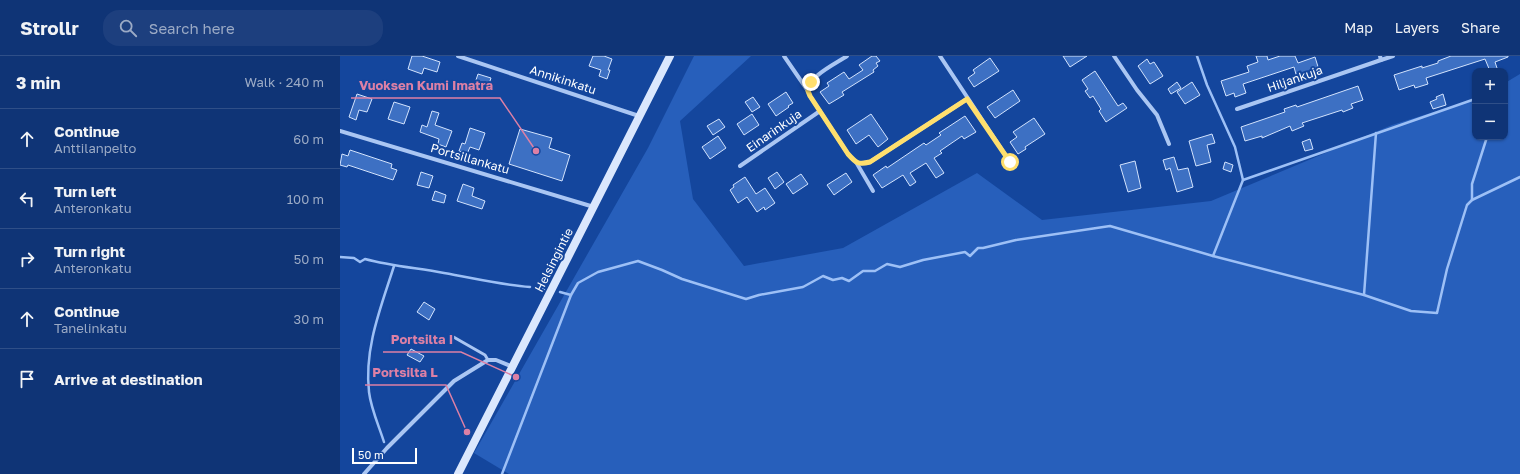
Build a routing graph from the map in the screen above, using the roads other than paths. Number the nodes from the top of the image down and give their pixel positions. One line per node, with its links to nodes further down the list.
1 (458, 56): 13 (street, Annikinkatu)
2 (670, 56): 13 (main road, Helsingintie)
3 (784, 56): 9 (street)
4 (847, 56): 9 (street)
5 (940, 56): 10 (street)
6 (1114, 56): 15 (street)
7 (1393, 56): 8 (street, Hiljankuja)
8 (1381, 58): 11 (street, Hiljankuja)
9 (808, 91): 12 (street)
10 (967, 99): 16 (street); 17 (street)
11 (1237, 109)
12 (820, 112): 16 (street); 18 (street, Einarinkuja)
13 (640, 116): 20 (main road, Helsingintie)
14 (340, 131): 20 (street, Portsillankatu)
15 (1170, 144)
16 (856, 162): 19 (street)
17 (1010, 162)
18 (740, 166)
19 (873, 192)
20 (594, 207): 23 (main road, Helsingintie)
21 (450, 335): 22 (lane)
22 (488, 360): 23 (street); 24 (street)
23 (513, 367): 25 (main road, Helsingintie)
24 (364, 474)
25 (458, 474)

